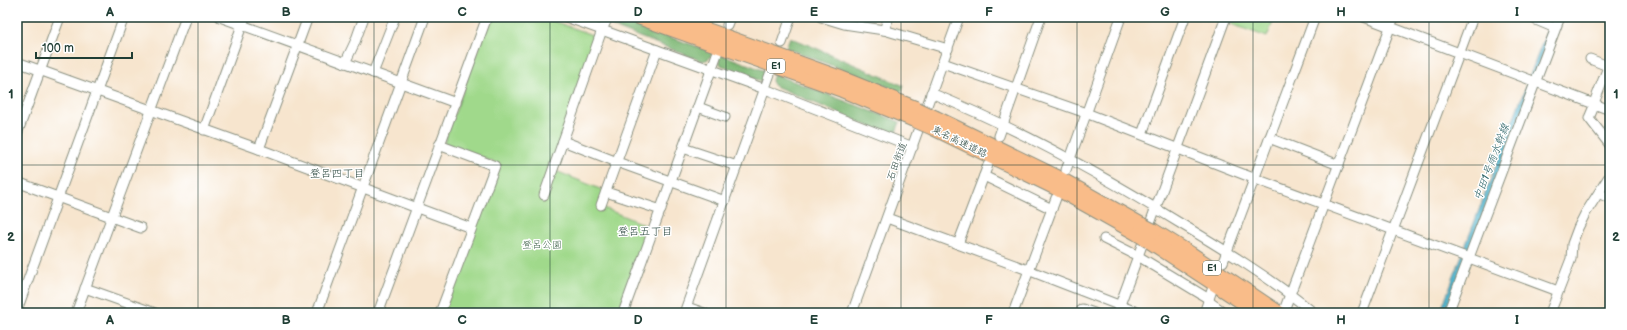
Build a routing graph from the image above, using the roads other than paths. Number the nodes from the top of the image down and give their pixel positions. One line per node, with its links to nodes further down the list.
1 (60, 17): 45 (street)
2 (124, 17): 52 (street)
3 (186, 17): 58 (street)
4 (220, 17): 28 (street)
5 (308, 17): 34 (street)
6 (364, 17): 41 (street)
7 (395, 17): 46 (street)
8 (425, 17): 49 (street)
9 (487, 17): 54 (street)
10 (566, 17): 31 (street)
11 (608, 17): 31 (street)
12 (638, 17): 60 (highway, 東名高速道路 / E1)
13 (671, 17): 60 (highway, 東名高速道路 / E1)
14 (791, 17): 33 (street)
15 (821, 17): 32 (street)
16 (889, 17): 32 (street)
17 (960, 17): 35 (street, 石田街道)
18 (1041, 17): 50 (street)
19 (1121, 17): 59 (street)
20 (1185, 17): 65 (street)
21 (1226, 17): 74 (street)
22 (1315, 17): 67 (street)
23 (1364, 17): 29 (street)
24 (1394, 17): 29 (street)
25 (1473, 17): 37 (street)
26 (1560, 17): 30 (street)
27 (1536, 20): 30 (street)
28 (244, 21): 34 (street); 64 (street)
29 (1391, 27): 37 (street); 77 (street)
30 (1555, 28): 48 (street)
31 (602, 30): 36 (street); 68 (street)
32 (884, 30): 35 (street)
33 (782, 43)
34 (298, 46): 41 (street); 73 (street)
35 (948, 49): 42 (street, 石田街道)
36 (657, 50): 44 (street); 76 (street)
37 (1459, 53): 48 (street); 104 (street)
38 (717, 54): 44 (street)
39 (1590, 59): 43 (street)
40 (17, 62): 45 (street)
41 (345, 63): 46 (street)
42 (943, 63): 50 (street); 53 (street, 石田街道)
43 (1609, 65): 55 (street)
44 (711, 70): 51 (street); 56 (street)
45 (40, 71): 52 (street); 63 (street)
46 (373, 74): 49 (street)
47 (770, 74): 51 (street)
48 (1535, 82): 55 (street); 109 (street)
49 (400, 83): 54 (street); 86 (street)
50 (1015, 88): 59 (street); 62 (street)
51 (765, 89): 71 (street); 78 (street)
52 (96, 92): 58 (street); 90 (street)
53 (932, 93): 62 (street); 71 (street, 石田街道)
54 (456, 103): 69 (street)
55 (1594, 104): 57 (street); 70 (street)
56 (698, 108): 61 (street); 72 (street)
57 (1610, 110)
58 (150, 111): 64 (street); 100 (street)
59 (1086, 113): 65 (street); 75 (street)
60 (914, 114): 122 (highway, 東名高速道路 / E1, bridge)
61 (725, 117)
62 (1003, 126): 66 (street); 75 (street)
63 (18, 130)
64 (204, 130): 73 (street)
65 (1142, 134): 74 (street)
66 (999, 136)
67 (1269, 138): 77 (street); 83 (street)
68 (563, 141): 76 (street); 89 (street)
69 (439, 145): 96 (street); 103 (street)
70 (1610, 145)
71 (913, 147): 101 (street, 石田街道)
72 (683, 148): 78 (street); 85 (street)
73 (259, 149): 86 (street)
74 (1178, 149): 83 (street); 98 (street)
75 (1070, 158): 80 (street); 98 (street)
76 (617, 162): 85 (street); 87 (street)
77 (1339, 164): 94 (street)
78 (737, 166): 93 (street)
79 (988, 166): 82 (street)
80 (1066, 170)
81 (1610, 175): 88 (street)
82 (984, 176): 97 (street); 106 (street)
83 (1254, 178): 94 (street); 107 (street)
84 (17, 182): 90 (street)
85 (671, 182): 93 (street); 99 (street)
86 (362, 188): 96 (street); 126 (street)
87 (606, 192): 95 (street); 99 (street)
88 (1600, 193): 92 (street); 114 (street)
89 (544, 195)
90 (58, 198): 100 (street); 119 (street)
91 (1056, 198): 97 (street)
92 (1610, 200)
93 (725, 201): 121 (street)
94 (1324, 203): 104 (street); 115 (street)
95 (601, 205)
96 (416, 208): 103 (street); 127 (street)
97 (1052, 208): 111 (street)
98 (1156, 208): 107 (street); 108 (street)
99 (661, 210): 129 (street)
100 (112, 218): 102 (street); 112 (street)
101 (887, 218): 106 (street); 131 (street, 石田街道)
102 (141, 228)
103 (471, 228): 128 (street)
104 (1394, 230): 109 (street); 139 (street)
105 (1104, 239): 108 (street)
106 (958, 244): 111 (street)
107 (1226, 252): 110 (street); 115 (street)
108 (1138, 256): 116 (street); 118 (street)
109 (1466, 257): 114 (street); 123 (street)
110 (1223, 262)
111 (1028, 270): 118 (street); 132 (street)
112 (85, 288): 120 (street); 124 (street)
113 (1212, 290): 116 (street)
114 (1558, 291): 140 (street)
115 (1290, 294): 137 (street); 138 (street)
116 (1208, 300): 135 (street); 136 (street)
117 (1082, 308): 133 (street)
118 (1119, 309): 134 (street)
119 (17, 310)
120 (139, 310): 125 (street)
121 (686, 310): 130 (street)
122 (1269, 311)
123 (1444, 312)
124 (76, 313)
125 (155, 313)
126 (317, 313)
127 (378, 313)
128 (440, 313)
129 (623, 313)
130 (704, 313)
131 (852, 313)
132 (1013, 313)
133 (1094, 313)
134 (1139, 313)
135 (1204, 313)
136 (1225, 313)
137 (1283, 313)
138 (1314, 313)
139 (1362, 313)
140 (1550, 313)

